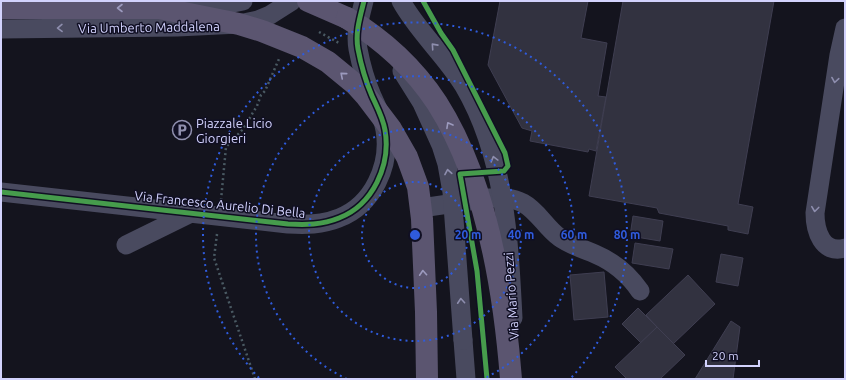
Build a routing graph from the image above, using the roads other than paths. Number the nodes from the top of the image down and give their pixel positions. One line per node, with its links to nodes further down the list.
1 (243, 1): 8 (street)
2 (292, 1): 10 (street, Via Umberto Maddalena)
3 (308, 1): 9 (main road)
4 (317, 1): 9 (street)
5 (364, 1): 14 (street, Via Francesco Aurelio Di Bella)
6 (401, 1): 27 (street, Via Mario Pezzi, one-way to 6, bridge)
7 (1, 8): 8 (main road, one-way to 7)
8 (159, 8): 10 (main road)
9 (347, 18): 12 (main road, bridge)
10 (239, 24): 11 (street, Via Umberto Maddalena, one-way to 11); 14 (main road, one-way to 10)
11 (1, 29)
12 (368, 31): 25 (street, one-way to 12, bridge); 26 (main road, one-way to 12, bridge)
13 (844, 32): 20 (street, one-way to 20)
14 (379, 113): 17 (main road); 19 (street, Via Francesco Aurelio Di Bella)
15 (1, 192): 18 (street, Via Francesco Aurelio Di Bella)
16 (490, 198): 17 (street); 21 (street); 27 (street)
17 (421, 208): 22 (main road, one-way to 17)
18 (167, 211): 19 (street, Via Francesco Aurelio Di Bella); 19 (street)
19 (189, 214)
20 (845, 248)
21 (640, 291)
22 (426, 312): 23 (main road); 24 (street)
23 (427, 379)
24 (433, 379)
25 (466, 379)
26 (511, 379)
27 (515, 379)

